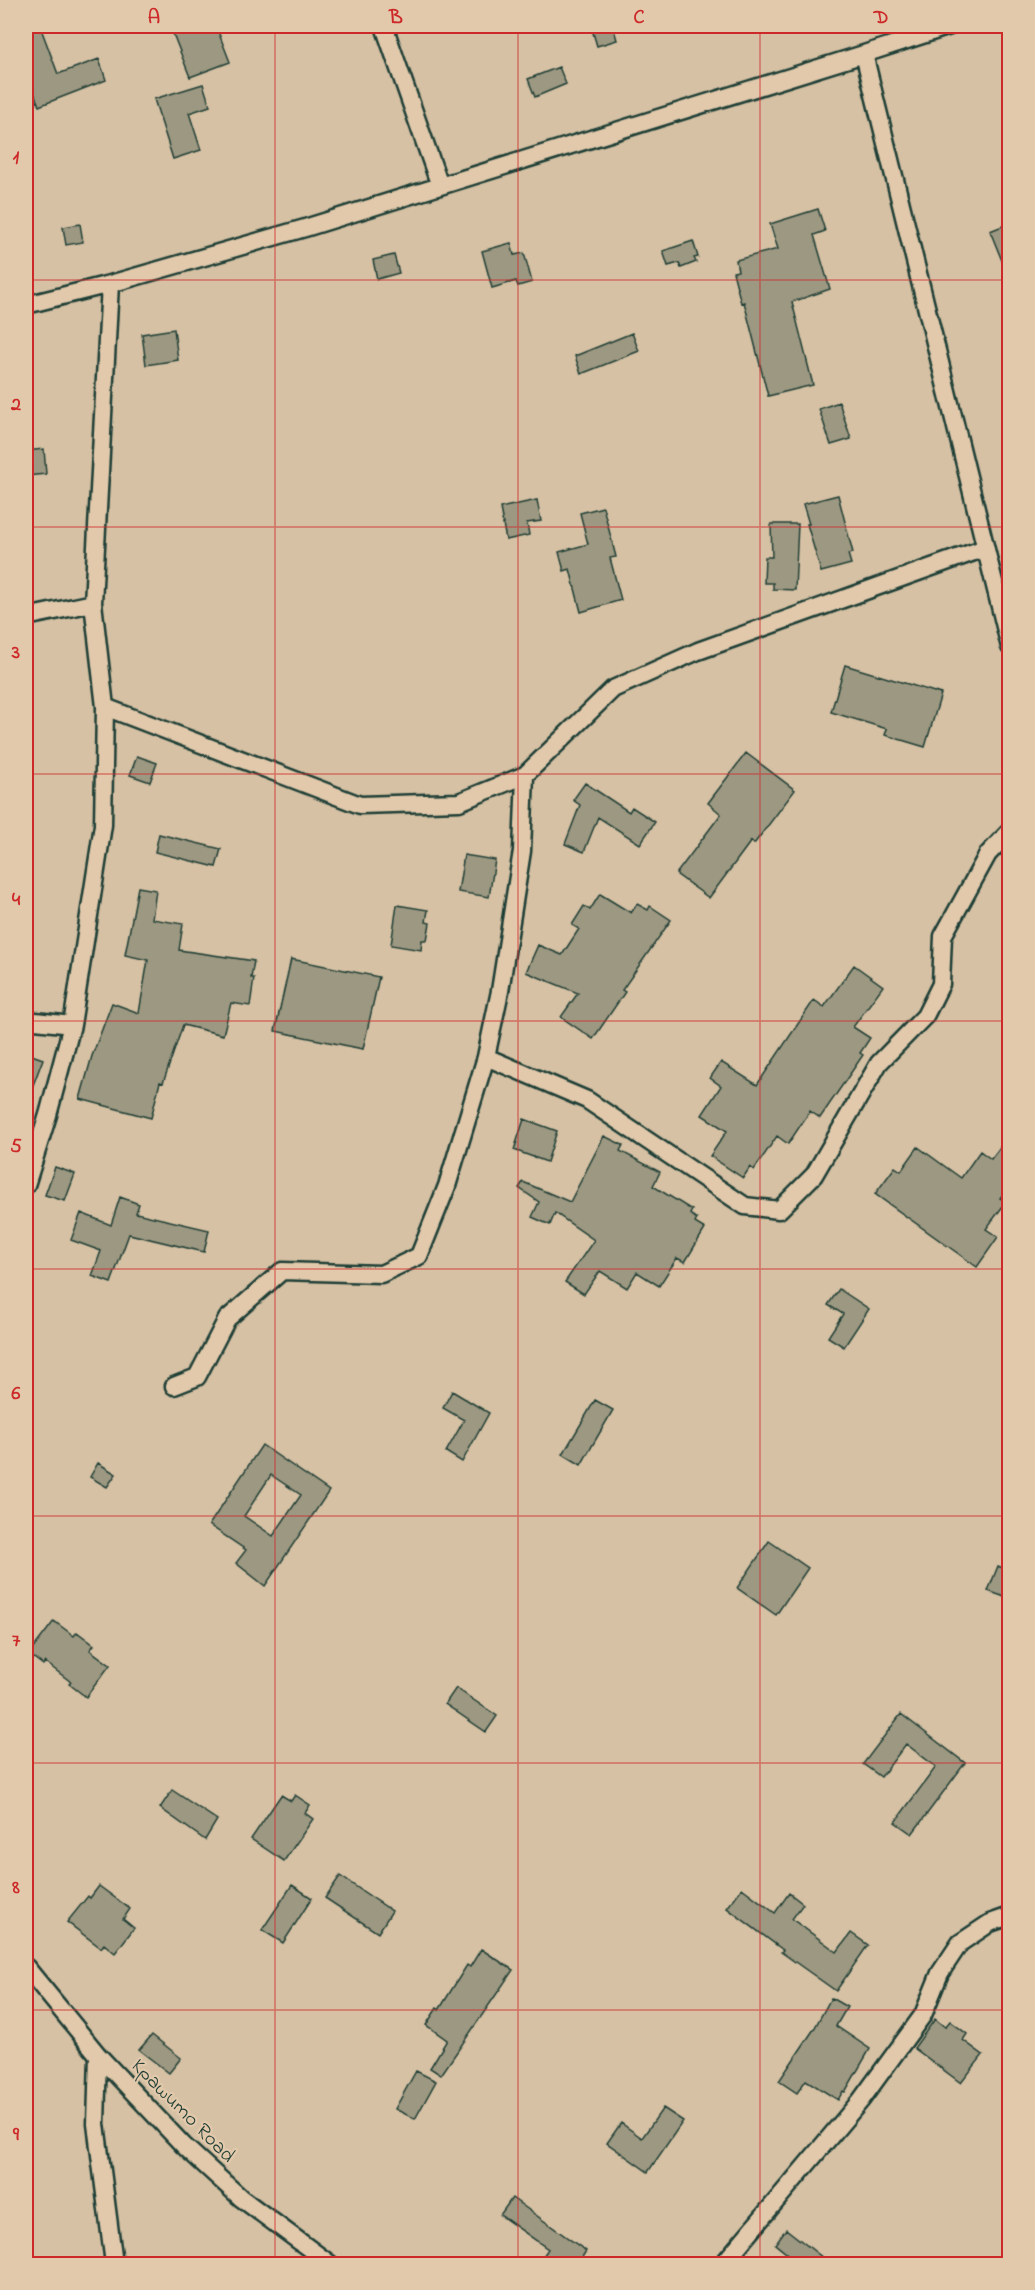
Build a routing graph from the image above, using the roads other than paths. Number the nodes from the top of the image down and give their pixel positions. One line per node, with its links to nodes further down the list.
1 (384, 26): 4 (street)
2 (950, 26): 3 (street)
3 (864, 54): 4 (street); 7 (street)
4 (440, 186): 5 (street)
5 (110, 284): 6 (street); 8 (street)
6 (26, 305)
7 (985, 548): 10 (street); 12 (street)
8 (93, 603): 9 (street); 11 (street)
9 (26, 617)
10 (1010, 647)
11 (105, 707): 12 (street); 15 (street)
12 (525, 775): 16 (street)
13 (1010, 831): 16 (street)
14 (26, 1020): 15 (street)
15 (72, 1025): 17 (street)
16 (486, 1057): 18 (street)
17 (26, 1185)
18 (174, 1386)
19 (1010, 1917): 24 (street)
20 (26, 1967): 21 (street, Kpawumo Road)
21 (98, 2055): 22 (street); 23 (street, Kpawumo Road)
22 (114, 2265)
23 (330, 2265)
24 (723, 2265)

